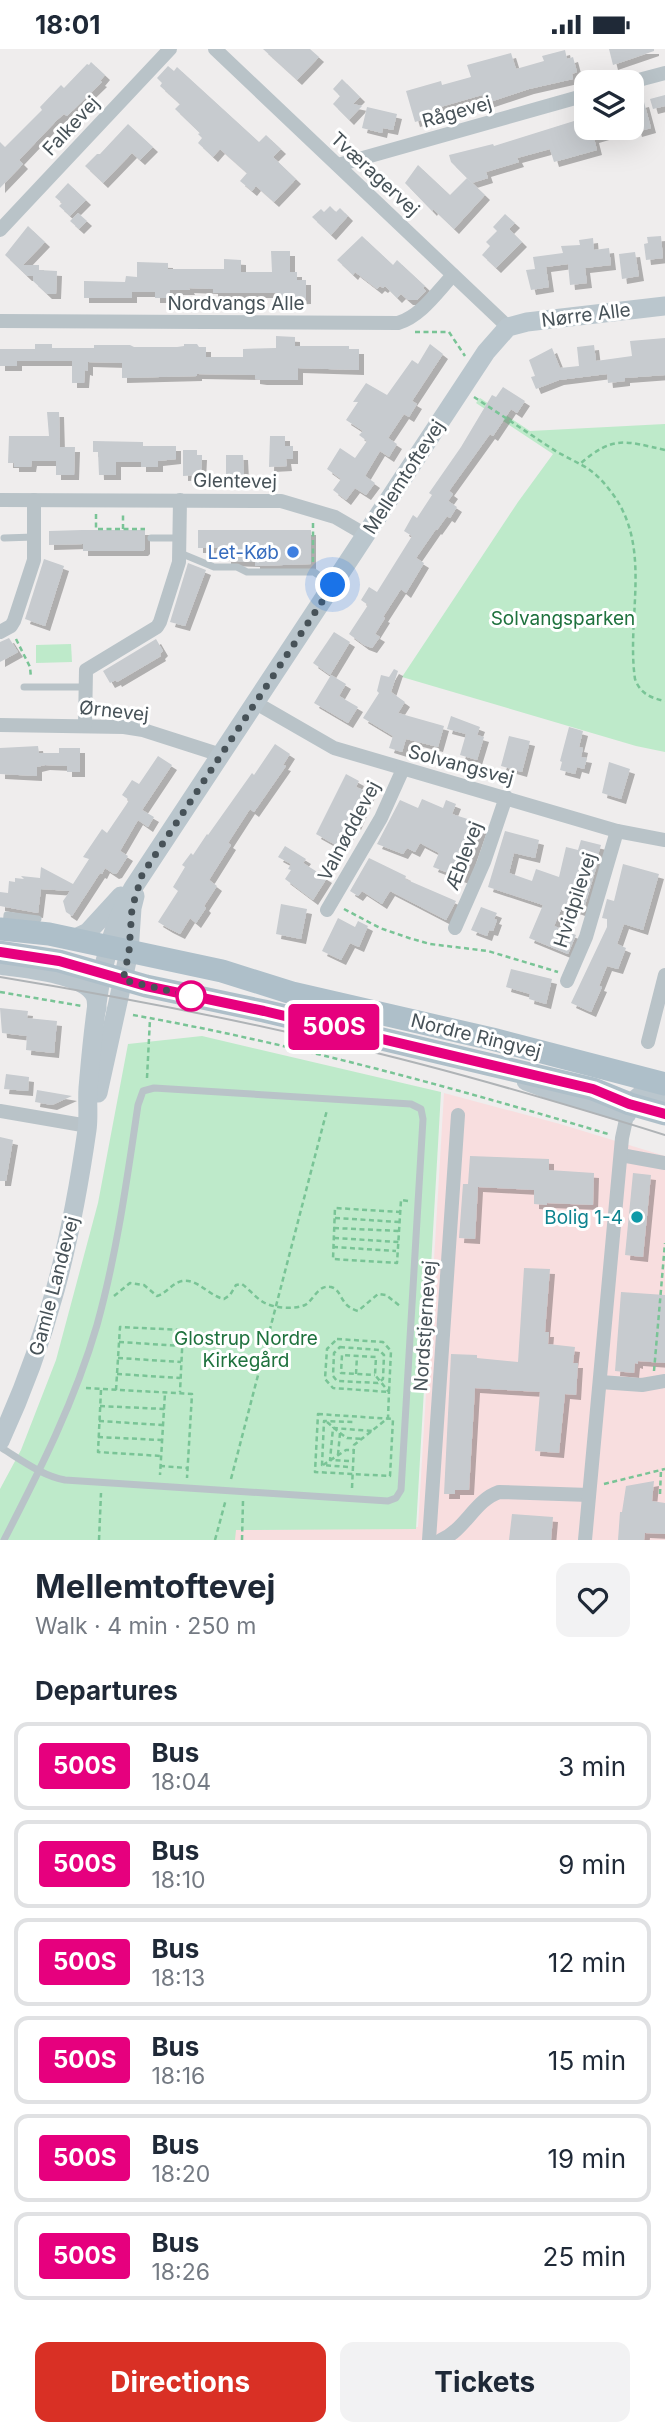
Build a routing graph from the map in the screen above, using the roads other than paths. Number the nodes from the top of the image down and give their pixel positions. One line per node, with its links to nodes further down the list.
1 (170, 49): 7 (street, Falkevej)
2 (215, 49): 6 (street, Tværagervej)
3 (665, 73): 4 (street)
4 (644, 79)
5 (574, 98): 6 (street, Rågevej)
6 (338, 165): 8 (street, Tværagervej)
7 (0, 230)
8 (453, 275): 10 (street, Nordvangs Alle); 11 (street, Tværagervej)
9 (665, 306): 11 (street, Nørre Alle)
10 (0, 321)
11 (508, 327): 15 (street, Mellemtoftevej)
12 (0, 500): 13 (street, Glentevej)
13 (34, 500): 14 (street, Glentevej); 16 (street)
14 (180, 500): 15 (street, Glentevej); 19 (street, Glentevej)
15 (366, 535): 21 (street, Mellemtoftevej)
16 (34, 537): 17 (lane); 22 (street)
17 (4, 538)
18 (151, 538): 19 (lane)
19 (180, 538): 20 (street, Glentevej)
20 (180, 553): 21 (lane); 24 (street, Glentevej)
21 (333, 585): 25 (street, Mellemtoftevej)
22 (4, 630)
23 (28, 687): 24 (lane)
24 (85, 687): 27 (street, Glentevej)
25 (256, 703): 28 (street, Mellemtoftevej); 29 (street, Solvangsvej)
26 (0, 725): 27 (street, Ørnevej)
27 (85, 725): 28 (street, Ørnevej)
28 (221, 755): 33 (street, Mellemtoftevej)
29 (403, 769): 30 (street, Solvangsvej); 34 (street, Valnøddevej)
30 (506, 797): 31 (street, Solvangsvej); 36 (street, Æblevej)
31 (617, 831): 32 (street, Solvangsvej); 42 (street, Hvidpilevej)
32 (665, 839)
33 (142, 875): 38 (street, Mellemtoftevej); 40 (street, Mellemtoftevej)
34 (330, 906)
35 (38, 919): 37 (lane)
36 (455, 928)
37 (2, 936): 38 (main road, Nordre Ringvej); 40 (main road, Nordre Ringvej)
38 (73, 939): 40 (main road, Nordre Ringvej)
39 (0, 965): 43 (street)
40 (118, 965): 43 (street, Gamle Landevej); 45 (main road, Nordre Ringvej); 48 (main road, Nordre Ringvej); 52 (street, Gamle Landevej)
41 (665, 975): 44 (street)
42 (568, 978)
43 (97, 1009): 52 (street, Gamle Landevej)
44 (648, 1042)
45 (637, 1076): 46 (main road, Nordre Ringvej); 48 (street)
46 (665, 1084)
47 (665, 1097): 48 (street)
48 (628, 1109): 50 (main road, Nordre Ringvej); 53 (street)
49 (0, 1111): 52 (street)
50 (665, 1114)
51 (458, 1115): 61 (street, Nordstjernevej)
52 (88, 1126): 57 (street, Gamle Landevej)
53 (621, 1155): 54 (street); 55 (street)
54 (665, 1163)
55 (600, 1382): 56 (street); 59 (street)
56 (659, 1383)
57 (1, 1440): 58 (lane)
58 (40, 1471): 58 (lane); 60 (lane)
59 (589, 1495): 62 (street); 63 (street)
60 (4, 1540)
61 (429, 1540)
62 (441, 1540)
63 (585, 1540)

